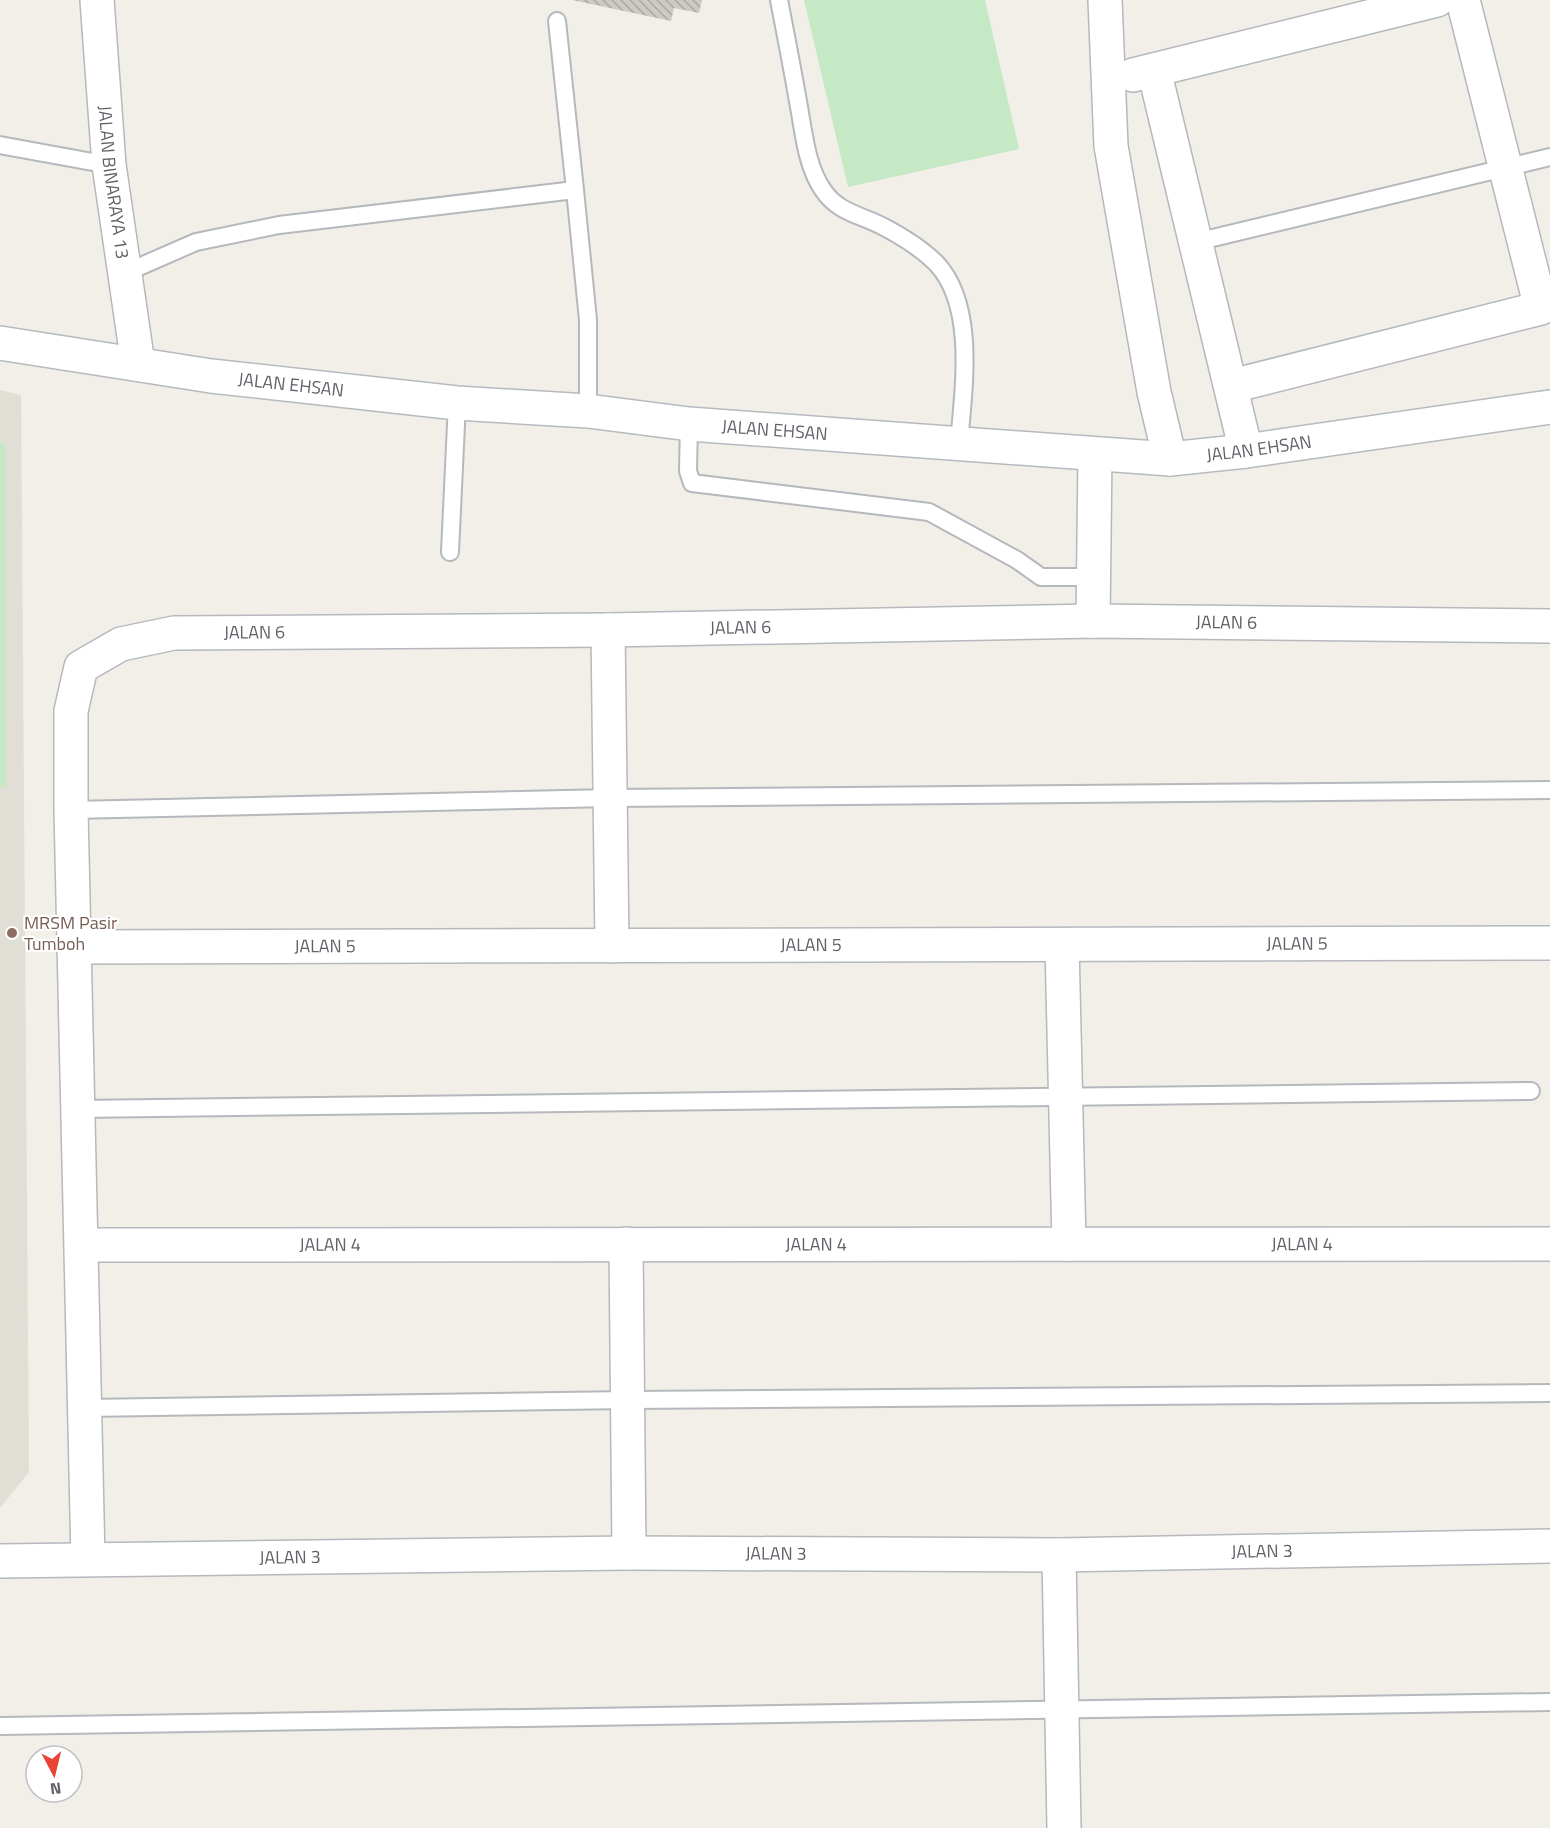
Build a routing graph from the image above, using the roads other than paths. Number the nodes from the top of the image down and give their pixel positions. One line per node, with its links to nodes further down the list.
1 (97, 0): 11 (street, JALAN BINARAYA 13)
2 (779, 0): 24 (lane)
3 (1105, 0): 8 (street)
4 (1437, 0): 7 (street)
5 (1462, 0): 12 (street)
6 (557, 21): 13 (lane)
7 (1155, 69): 8 (street); 14 (street)
8 (1110, 80): 27 (street)
9 (0, 145): 11 (lane)
10 (1550, 157): 12 (lane)
11 (109, 165): 15 (street, JALAN BINARAYA 13)
12 (1506, 168): 14 (lane); 16 (street)
13 (575, 190): 15 (lane); 22 (lane)
14 (1196, 242): 19 (street)
15 (125, 273): 18 (street, JALAN BINARAYA 13)
16 (1546, 307): 19 (street)
17 (0, 343): 18 (street, JALAN EHSAN)
18 (138, 364): 20 (street, JALAN EHSAN)
19 (1232, 386): 25 (street)
20 (457, 404): 22 (street, JALAN EHSAN); 28 (lane)
21 (1550, 406): 25 (street, JALAN EHSAN)
22 (588, 411): 23 (street, JALAN EHSAN)
23 (689, 423): 24 (street, JALAN EHSAN); 29 (lane)
24 (959, 444): 26 (street, JALAN EHSAN)
25 (1246, 451): 27 (street, JALAN EHSAN)
26 (1095, 455): 27 (street, JALAN EHSAN); 29 (street)
27 (1170, 459)
28 (450, 552)
29 (1093, 577): 30 (street)
30 (1093, 621): 31 (street, JALAN 6); 32 (street, JALAN 6)
31 (1550, 626)
32 (608, 630): 34 (street); 35 (street, JALAN 6)
33 (1550, 790): 34 (lane)
34 (611, 798): 35 (lane); 38 (street)
35 (71, 810): 39 (street, JALAN 6)
36 (1550, 943): 37 (street, JALAN 5)
37 (1062, 945): 38 (street, JALAN 5); 41 (street)
38 (612, 946): 39 (street, JALAN 5)
39 (73, 947): 42 (street, JALAN 6)
40 (1531, 1091): 41 (lane)
41 (1066, 1097): 42 (lane); 44 (street)
42 (77, 1109): 46 (street, JALAN 6)
43 (626, 1244): 44 (street, JALAN 4); 46 (street, JALAN 4); 48 (street)
44 (1069, 1244): 45 (street, JALAN 4)
45 (1550, 1244)
46 (81, 1245): 49 (street, JALAN 6)
47 (1550, 1393): 48 (lane)
48 (628, 1400): 49 (lane); 51 (street)
49 (85, 1408): 53 (street, JALAN 6)
50 (1550, 1546): 52 (street, JALAN 3)
51 (629, 1553): 52 (street, JALAN 3); 53 (street, JALAN 3)
52 (1059, 1555): 56 (street)
53 (88, 1559): 54 (street, JALAN 3)
54 (0, 1561)
55 (1550, 1701): 56 (lane)
56 (1062, 1709): 57 (lane); 58 (street)
57 (0, 1726)
58 (1064, 1828)

